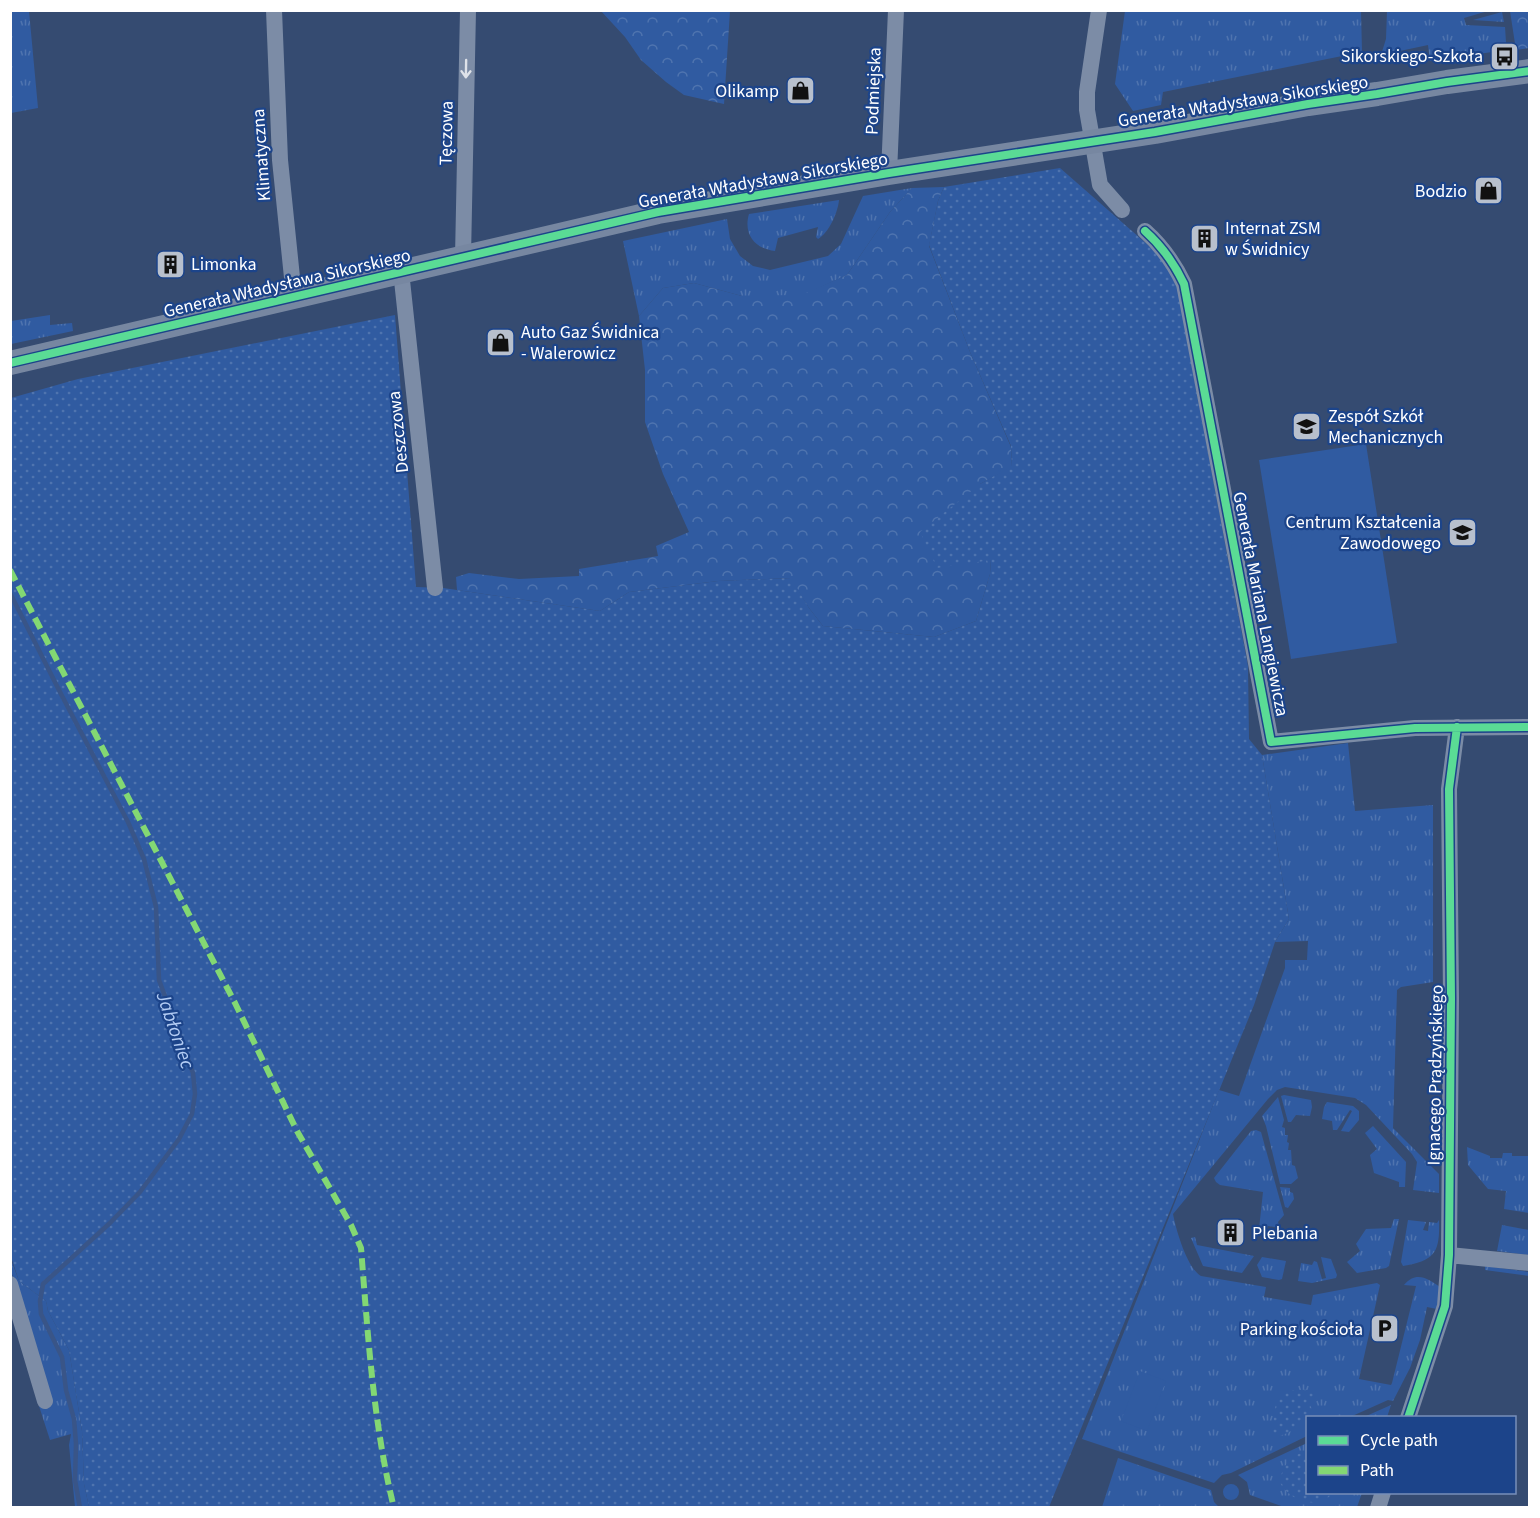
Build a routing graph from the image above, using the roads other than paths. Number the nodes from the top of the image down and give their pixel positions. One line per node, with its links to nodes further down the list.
1 (274, 10): 12 (street, Klimatyczna)
2 (468, 10): 10 (street, Tęczowa, one-way to 10)
3 (896, 10): 7 (street, Podmiejska)
4 (1099, 10): 6 (street)
5 (1530, 71): 6 (street, Generała Władysława Sikorskiego)
6 (1092, 141): 7 (street, Generała Władysława Sikorskiego); 8 (street)
7 (889, 173): 10 (street, Generała Władysława Sikorskiego)
8 (1122, 210)
9 (1145, 231): 15 (street, Generała Mariana Langiewicza)
10 (463, 252): 11 (street, Generała Władysława Sikorskiego)
11 (401, 271): 12 (street, Generała Władysława Sikorskiego); 14 (street, Deszczowa)
12 (294, 297): 13 (street, Generała Władysława Sikorskiego)
13 (10, 363)
14 (435, 588)
15 (1457, 727): 16 (street, Generała Mariana Langiewicza); 17 (street, Ignacego Prądzyńskiego)
16 (1530, 727)
17 (1449, 1255): 18 (street); 21 (street, Ignacego Prądzyńskiego)
18 (1530, 1263)
19 (10, 1284): 20 (street)
20 (45, 1401)
21 (1409, 1416)

